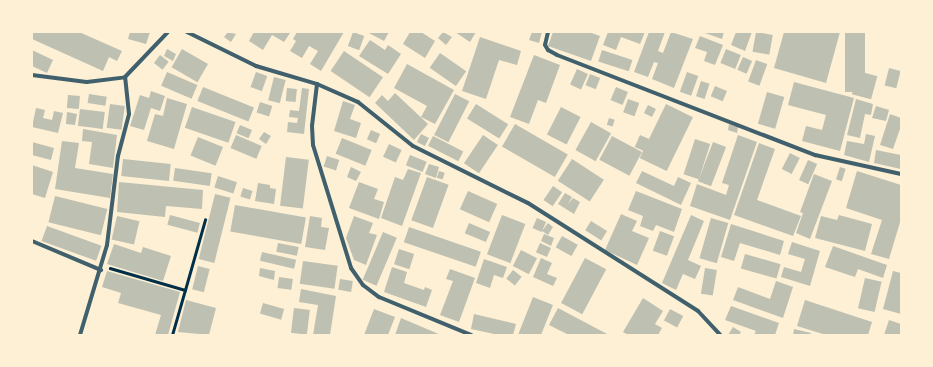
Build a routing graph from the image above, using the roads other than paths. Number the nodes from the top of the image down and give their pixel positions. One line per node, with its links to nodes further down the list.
1 (168, 32): 5 (street)
2 (187, 32): 6 (street)
3 (548, 32): 7 (street)
4 (32, 75): 5 (street)
5 (126, 77): 9 (street)
6 (317, 84): 11 (street); 12 (street)
7 (901, 174)
8 (32, 242): 9 (street)
9 (102, 268): 10 (street)
10 (80, 335)
11 (471, 335)
12 (720, 335)

